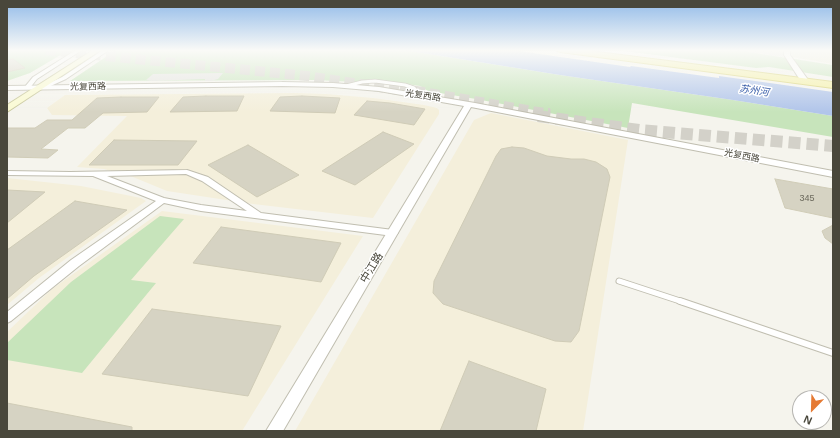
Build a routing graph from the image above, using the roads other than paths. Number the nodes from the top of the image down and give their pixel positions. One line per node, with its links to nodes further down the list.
1 (47, 70): 12 (street)
2 (55, 70): 12 (main road)
3 (68, 70): 13 (main road)
4 (76, 70): 13 (street)
5 (737, 70): 8 (main road)
6 (748, 70): 8 (main road)
7 (798, 70): 8 (street)
8 (803, 78): 9 (main road); 10 (main road)
9 (833, 80)
10 (833, 86)
11 (7, 88): 12 (street, 光复西路)
12 (27, 88): 13 (street, 光复西路); 14 (main road)
13 (42, 88): 15 (street, 光复西路); 16 (main road)
14 (7, 99)
15 (469, 104): 19 (street, 光复西路); 22 (street, 中江路)
16 (7, 109)
17 (7, 173): 18 (street)
18 (93, 173): 20 (street); 21 (street)
19 (833, 174)
20 (162, 200): 21 (street); 24 (street)
21 (260, 216): 22 (street)
22 (393, 233): 26 (street, 中江路)
23 (619, 281): 25 (lane)
24 (7, 318)
25 (833, 354)
26 (274, 431)

